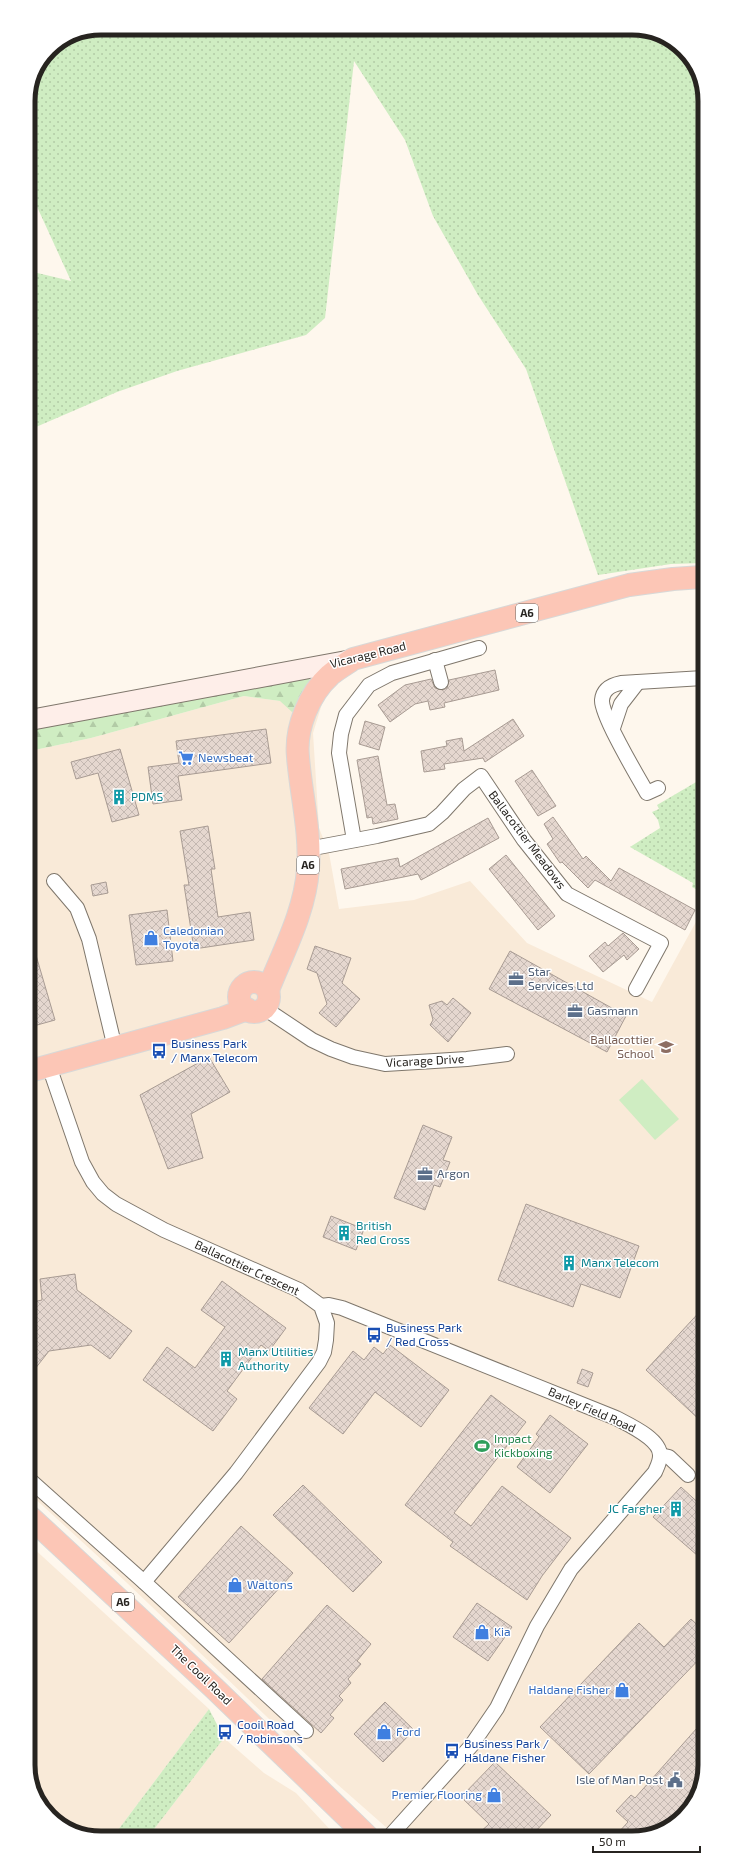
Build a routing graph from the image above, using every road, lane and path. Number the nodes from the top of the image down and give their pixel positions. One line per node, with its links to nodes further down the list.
1 (698, 577): 3 (highway, Vicarage Road / A6)
2 (479, 648): 4 (street)
3 (353, 660): 8 (street, Vicarage Road); 12 (highway, A6)
4 (435, 660): 6 (street); 11 (street)
5 (698, 678): 7 (street)
6 (440, 682)
7 (638, 682): 9 (street); 9 (street)
8 (35, 719)
9 (613, 728): 10 (street)
10 (658, 788)
11 (354, 840): 12 (street, Ballacottier Meadows); 14 (street, Ballacottier Meadows)
12 (308, 849): 15 (highway, A6)
13 (54, 881): 16 (street)
14 (636, 989)
15 (263, 998): 16 (highway, A6); 17 (street, Vicarage Drive)
16 (115, 1048): 18 (highway, A6)
17 (507, 1054)
18 (40, 1068): 19 (street, Ballacottier Crescent)
19 (321, 1306): 20 (street, Barley Field Road); 24 (street)
20 (660, 1455): 21 (street); 27 (street)
21 (688, 1475)
22 (35, 1485): 24 (street)
23 (35, 1522): 26 (highway, The Cooil Road / A6)
24 (144, 1582): 25 (street)
25 (306, 1731)
26 (362, 1831)
27 (394, 1831)

